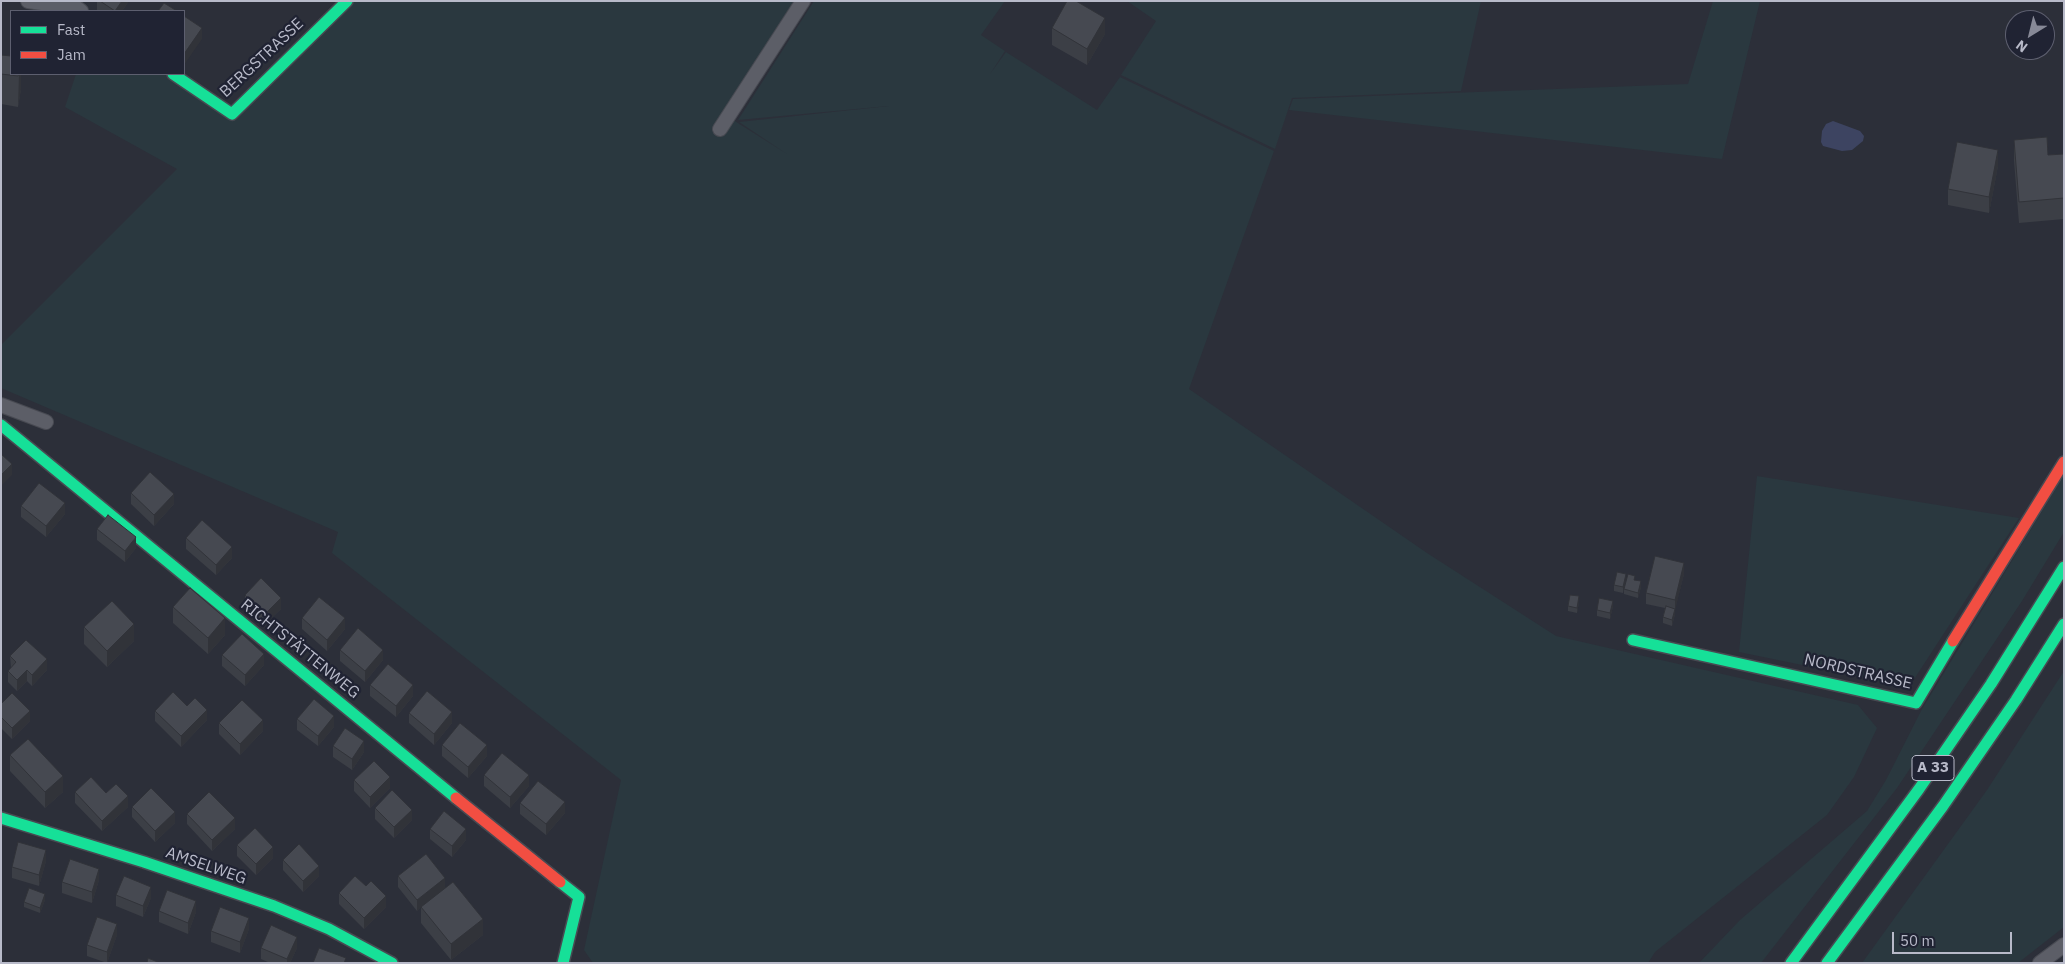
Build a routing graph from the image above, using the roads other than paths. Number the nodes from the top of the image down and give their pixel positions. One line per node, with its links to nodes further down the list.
1 (28, 1): 4 (street)
2 (347, 1): 5 (main road, BERGSTRASSE)
3 (803, 1): 6 (street)
4 (79, 10)
5 (174, 75)
6 (720, 129)
7 (1, 405): 8 (street)
8 (46, 422)
9 (1, 425): 17 (main road, RICHTSTÄTTENWEG)
10 (2064, 462): 13 (main road, NORDSTRASSE)
11 (2064, 567): 18 (main road, A 33)
12 (2064, 624): 19 (main road, A 33)
13 (1633, 640)
14 (1, 818): 16 (main road, AMSELWEG)
15 (2064, 945): 20 (street)
16 (392, 963)
17 (563, 963)
18 (1792, 963)
19 (1828, 963)
20 (2040, 963)

